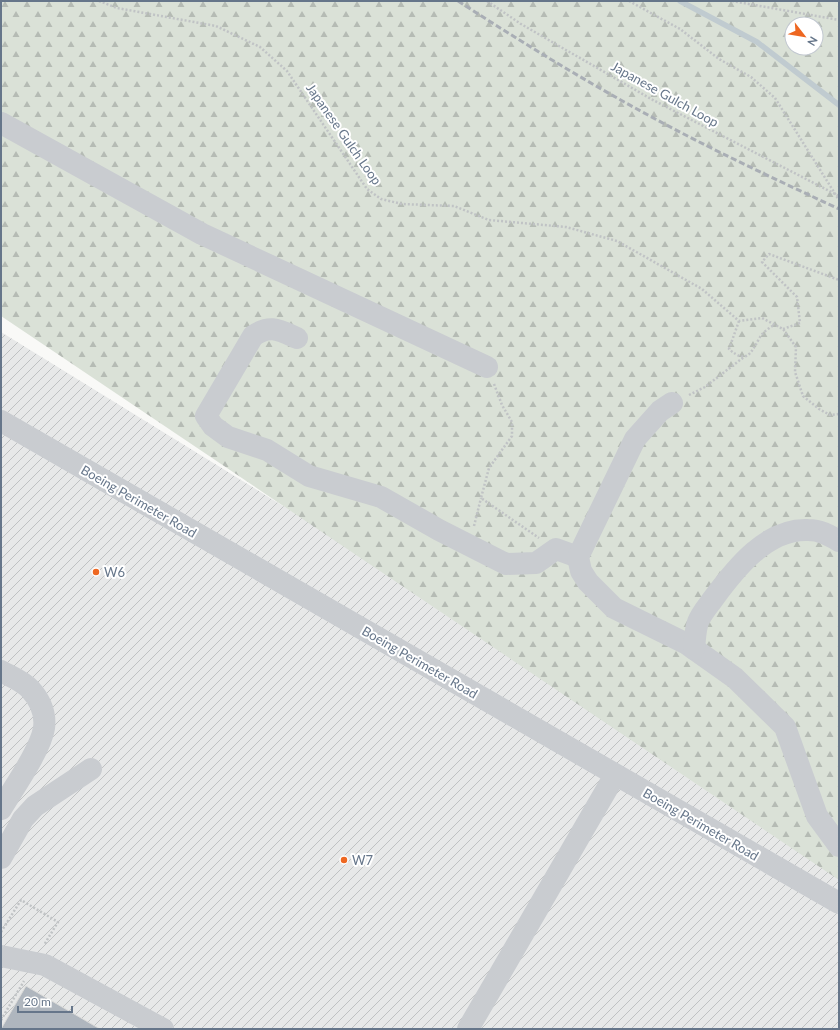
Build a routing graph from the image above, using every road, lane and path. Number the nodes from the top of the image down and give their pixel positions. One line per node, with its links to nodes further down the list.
1 (99, 1): 11 (path, Japanese Gulch Loop)
2 (487, 1): 7 (path, Japanese Gulch Loop)
3 (629, 1): 7 (path)
4 (732, 1): 5 (path)
5 (839, 20)
6 (1, 123): 16 (lane)
7 (835, 194): 8 (path, Japanese Gulch Loop); 9 (path)
8 (839, 196)
9 (839, 200)
10 (839, 280): 13 (path)
11 (739, 321): 12 (path); 15 (path)
12 (774, 324): 13 (path); 15 (path)
13 (783, 329): 18 (path)
14 (297, 338): 22 (lane)
15 (745, 357): 17 (path)
16 (487, 367): 20 (path)
17 (672, 403): 24 (lane)
18 (839, 414)
19 (1, 421): 28 (lane, Boeing Perimeter Road)
20 (481, 498): 22 (path); 23 (path)
21 (839, 541): 25 (lane)
22 (470, 545): 23 (lane)
23 (556, 549): 24 (lane)
24 (578, 557): 25 (lane)
25 (694, 649): 30 (lane)
26 (1, 671): 29 (lane)
27 (91, 769): 31 (lane)
28 (615, 775): 32 (lane, Boeing Perimeter Road); 35 (lane)
29 (1, 809)
30 (839, 846)
31 (1, 858)
32 (839, 903)
33 (1, 956): 34 (lane)
34 (163, 1029)
35 (468, 1029)

